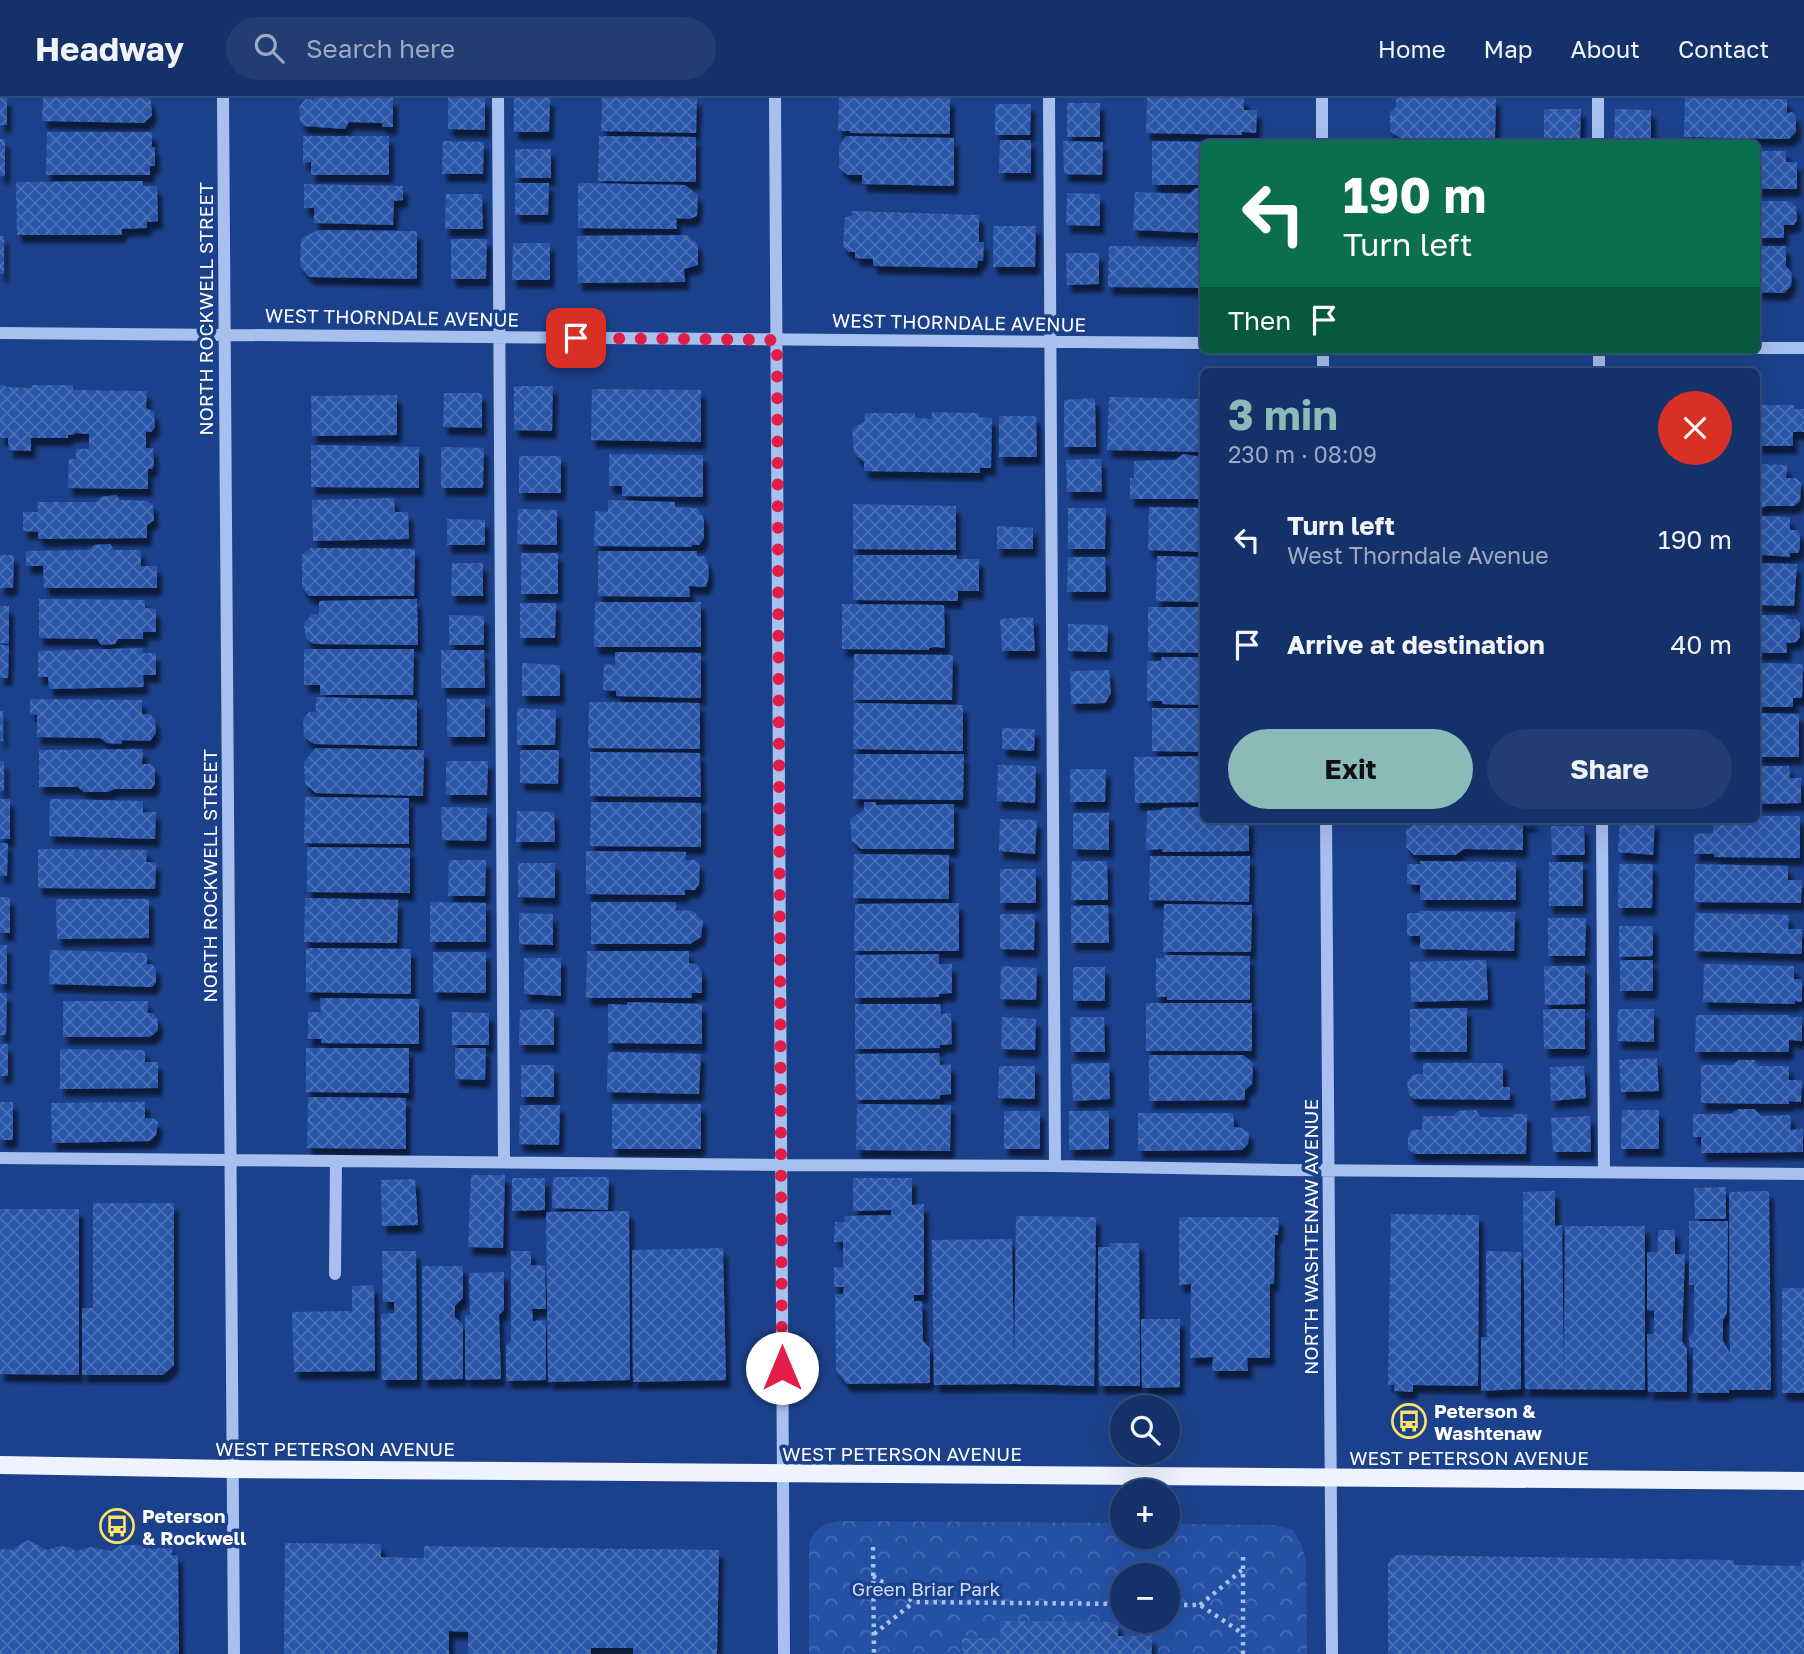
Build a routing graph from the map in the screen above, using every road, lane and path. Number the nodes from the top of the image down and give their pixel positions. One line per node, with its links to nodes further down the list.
1 (223, 98): 10 (street, NORTH ROCKWELL STREET)
2 (498, 98): 11 (street)
3 (775, 98): 12 (street)
4 (1049, 98): 13 (street)
5 (1322, 98): 7 (street)
6 (1598, 98): 8 (street)
7 (1322, 140)
8 (1598, 140)
9 (0, 333): 10 (street, WEST THORNDALE AVENUE)
10 (225, 335): 11 (street, WEST THORNDALE AVENUE); 20 (street, NORTH ROCKWELL STREET)
11 (499, 337): 12 (street, WEST THORNDALE AVENUE); 22 (street)
12 (777, 340): 13 (street, WEST THORNDALE AVENUE); 23 (street)
13 (1050, 342): 14 (street, WEST THORNDALE AVENUE); 24 (street)
14 (1200, 343)
15 (1760, 348): 16 (street)
16 (1804, 348)
17 (1326, 823): 25 (street, NORTH WASHTENAW AVENUE)
18 (1602, 823): 26 (street)
19 (0, 1158): 20 (street)
20 (230, 1160): 21 (street); 30 (street, NORTH ROCKWELL STREET)
21 (336, 1161): 22 (street); 28 (street)
22 (504, 1162): 23 (street)
23 (781, 1165): 24 (street); 31 (street)
24 (1055, 1166): 25 (street)
25 (1329, 1170): 26 (street); 32 (street, NORTH WASHTENAW AVENUE)
26 (1604, 1172): 27 (street)
27 (1804, 1174)
28 (335, 1274)
29 (0, 1465): 30 (main road, WEST PETERSON AVENUE)
30 (232, 1469): 31 (main road, WEST PETERSON AVENUE); 44 (street, NORTH ROCKWELL STREET)
31 (782, 1473): 32 (main road, WEST PETERSON AVENUE); 45 (street)
32 (1331, 1477): 33 (main road, WEST PETERSON AVENUE); 48 (street, NORTH WASHTENAW AVENUE)
33 (1804, 1481)
34 (873, 1547): 37 (path)
35 (1243, 1552): 36 (path)
36 (1243, 1570): 41 (path); 42 (path)
37 (873, 1576): 38 (path); 43 (path)
38 (914, 1602): 39 (path); 43 (path)
39 (1110, 1604)
40 (1180, 1605): 41 (path)
41 (1200, 1605): 42 (path)
42 (1242, 1633): 47 (path)
43 (874, 1634): 46 (path)
44 (234, 1654)
45 (784, 1654)
46 (874, 1654)
47 (1242, 1654)
48 (1332, 1654)

